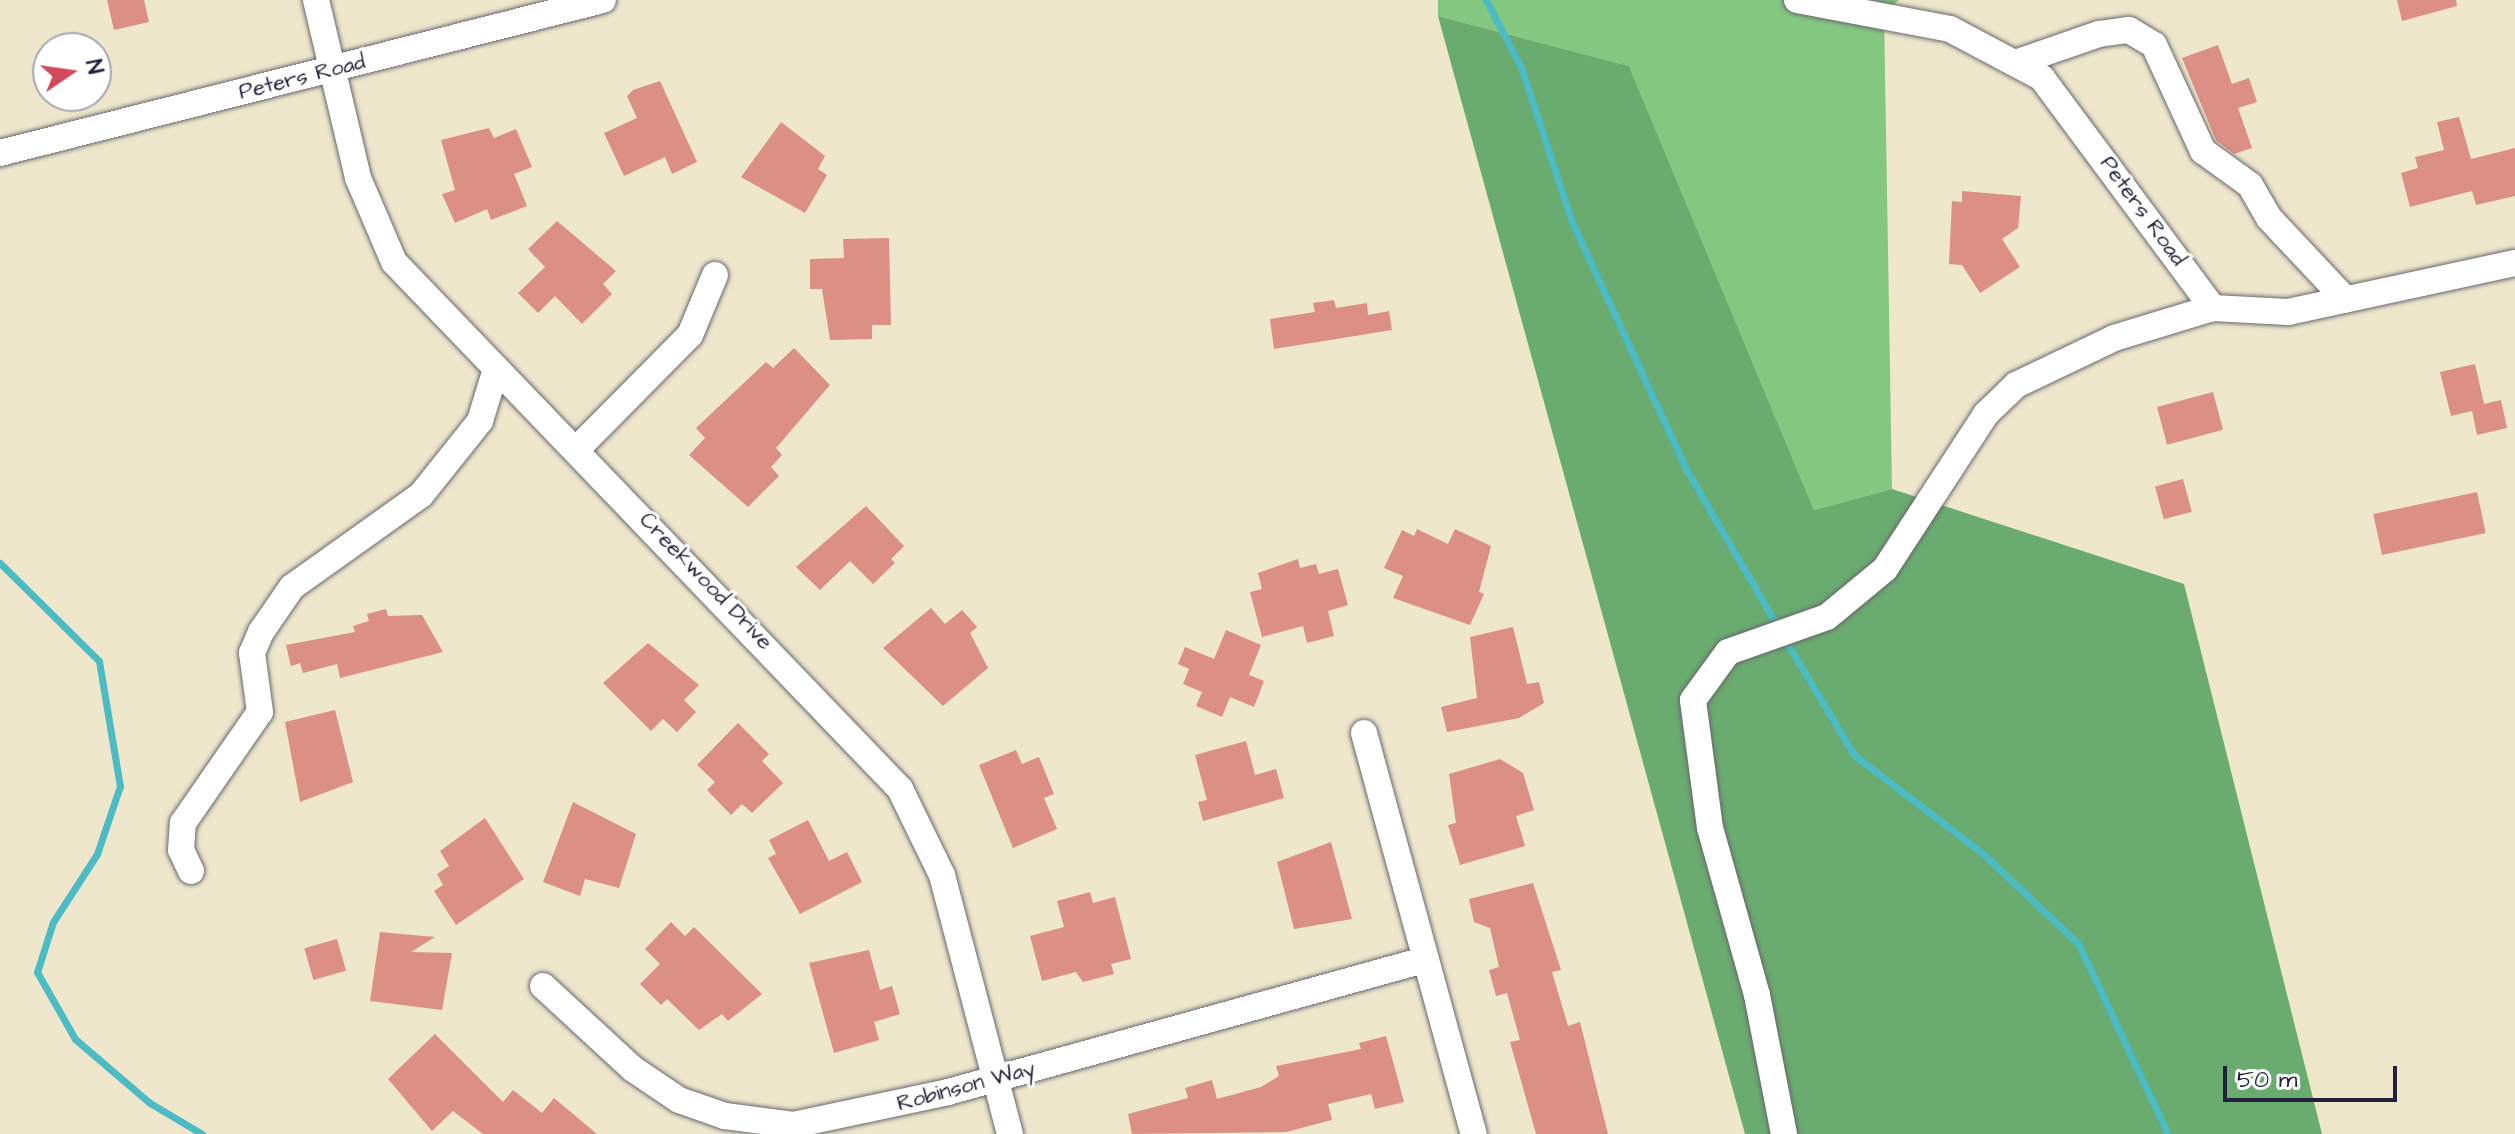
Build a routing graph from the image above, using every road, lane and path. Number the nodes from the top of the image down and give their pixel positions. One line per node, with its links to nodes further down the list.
1 (316, 0): 6 (street, Creekwood Drive)
2 (603, 0): 4 (street, Peters Road)
3 (1797, 0): 5 (street, Peters Road)
4 (551, 7): 6 (street, Peters Road)
5 (2018, 62): 10 (street); 11 (street, Peters Road)
6 (334, 70): 7 (street, Peters Road); 12 (street, Creekwood Drive)
7 (0, 153)
8 (2515, 263): 10 (street)
9 (715, 275): 13 (street)
10 (2346, 300): 11 (street)
11 (2213, 308): 21 (street)
12 (496, 369): 13 (street, Creekwood Drive); 15 (street)
13 (576, 450): 18 (street, Creekwood Drive)
14 (1364, 733): 16 (street)
15 (191, 871)
16 (1423, 960): 18 (street, Robinson Way); 20 (street)
17 (543, 986): 18 (street, Robinson Way)
18 (995, 1079): 19 (street, Creekwood Drive)
19 (1010, 1134)
20 (1474, 1134)
21 (1784, 1134)

